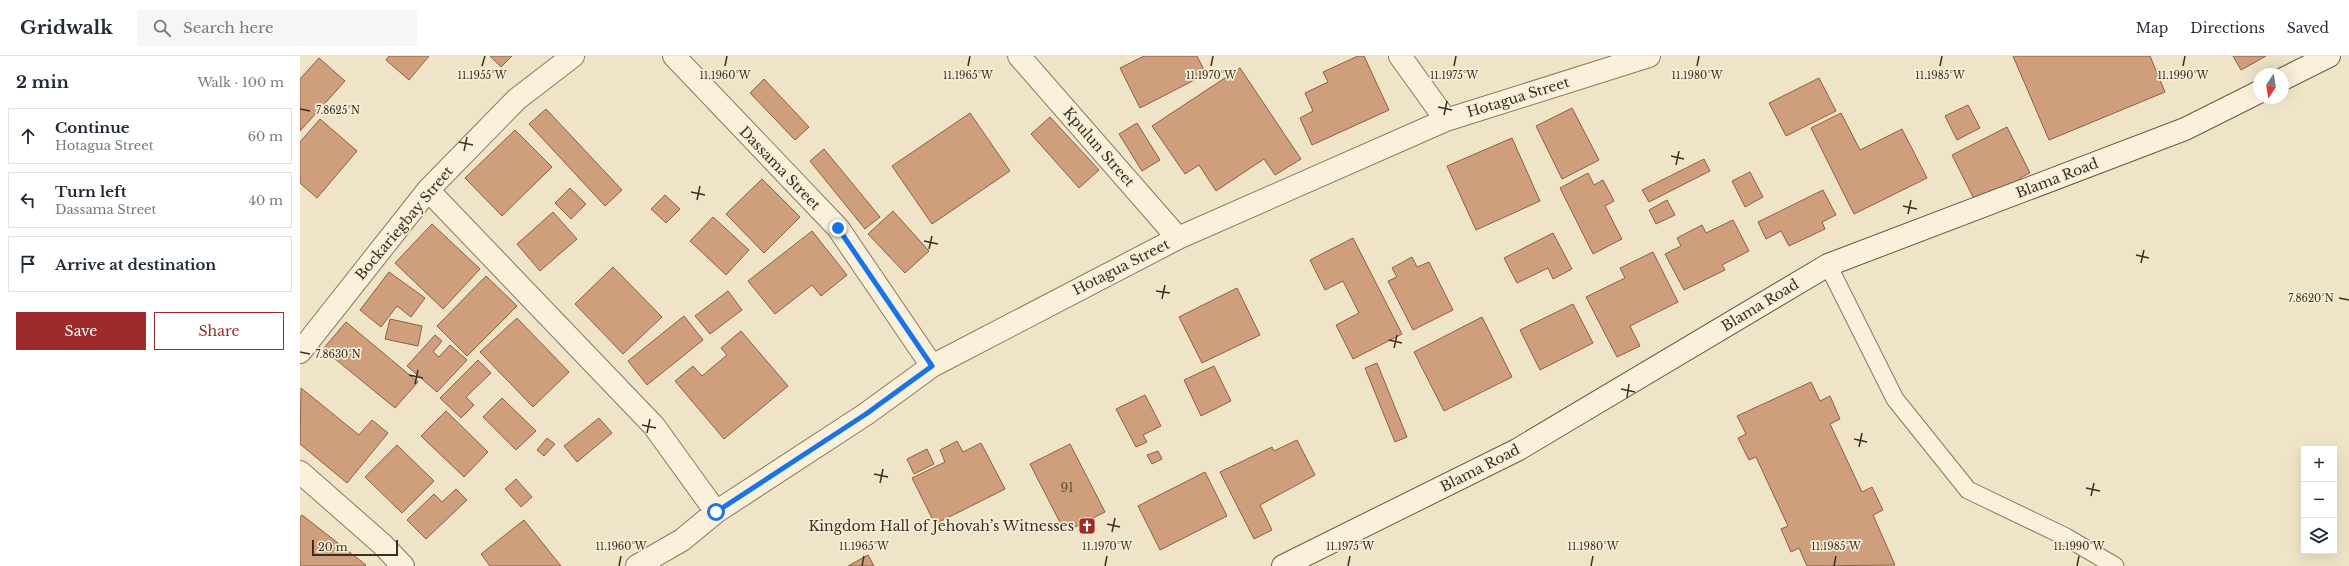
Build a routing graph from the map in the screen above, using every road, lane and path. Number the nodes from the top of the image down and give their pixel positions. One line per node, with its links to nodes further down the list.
1 (573, 56): 10 (street, Bockariegbay Street)
2 (674, 56): 14 (street, Dassama Street)
3 (1019, 56): 11 (street, Kpulun Street)
4 (1400, 56): 9 (street)
5 (1649, 56): 9 (street, Hotagua Street)
6 (2329, 56): 7 (street)
7 (2289, 76)
8 (2253, 95): 12 (street, Blama Road)
9 (1446, 120): 11 (street, Hotagua Street)
10 (428, 190): 13 (street, Bockariegbay Street); 16 (street)
11 (1178, 238): 14 (street, Hotagua Street)
12 (1828, 265): 19 (street, Blama Road); 20 (lane)
13 (300, 352)
14 (932, 366): 16 (street, Hotagua Street)
15 (300, 472): 17 (street)
16 (716, 512): 18 (street, Hotagua Street)
17 (403, 566)
18 (637, 566)
19 (1283, 566)
20 (2115, 566)

